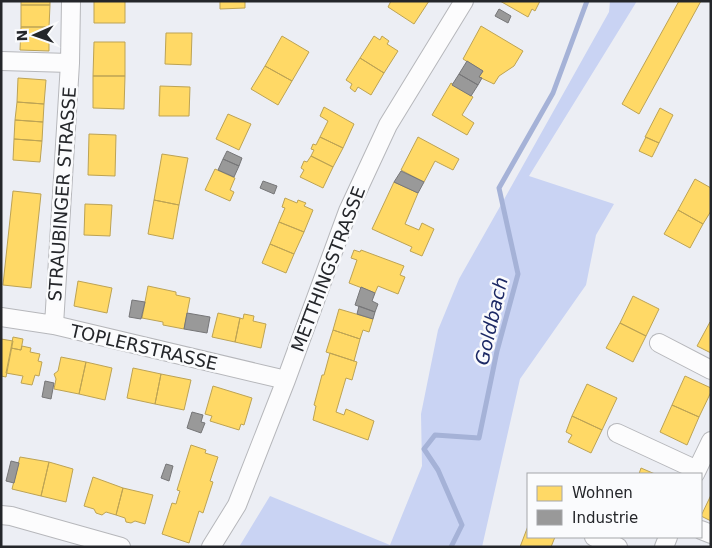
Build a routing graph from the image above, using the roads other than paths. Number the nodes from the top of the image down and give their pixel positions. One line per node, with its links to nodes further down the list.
1 (71, 1): 4 (street, STRAUBINGER STRASSE)
2 (464, 1): 9 (street, METTHINGSTRASSE)
3 (1, 61): 4 (street, STRAUBINGER STRASSE)
4 (70, 63): 6 (street, STRAUBINGER STRASSE)
5 (1, 317): 6 (street, TOPLERSTRASSE)
6 (54, 325): 9 (street, TOPLERSTRASSE)
7 (659, 343): 8 (street)
8 (711, 370)
9 (286, 380): 16 (street, METTHINGSTRASSE)
10 (618, 434): 12 (street)
11 (711, 440): 12 (street)
12 (696, 472)
13 (1, 515): 15 (street)
14 (596, 538): 17 (street)
15 (120, 547)
16 (211, 547)
17 (618, 547)

